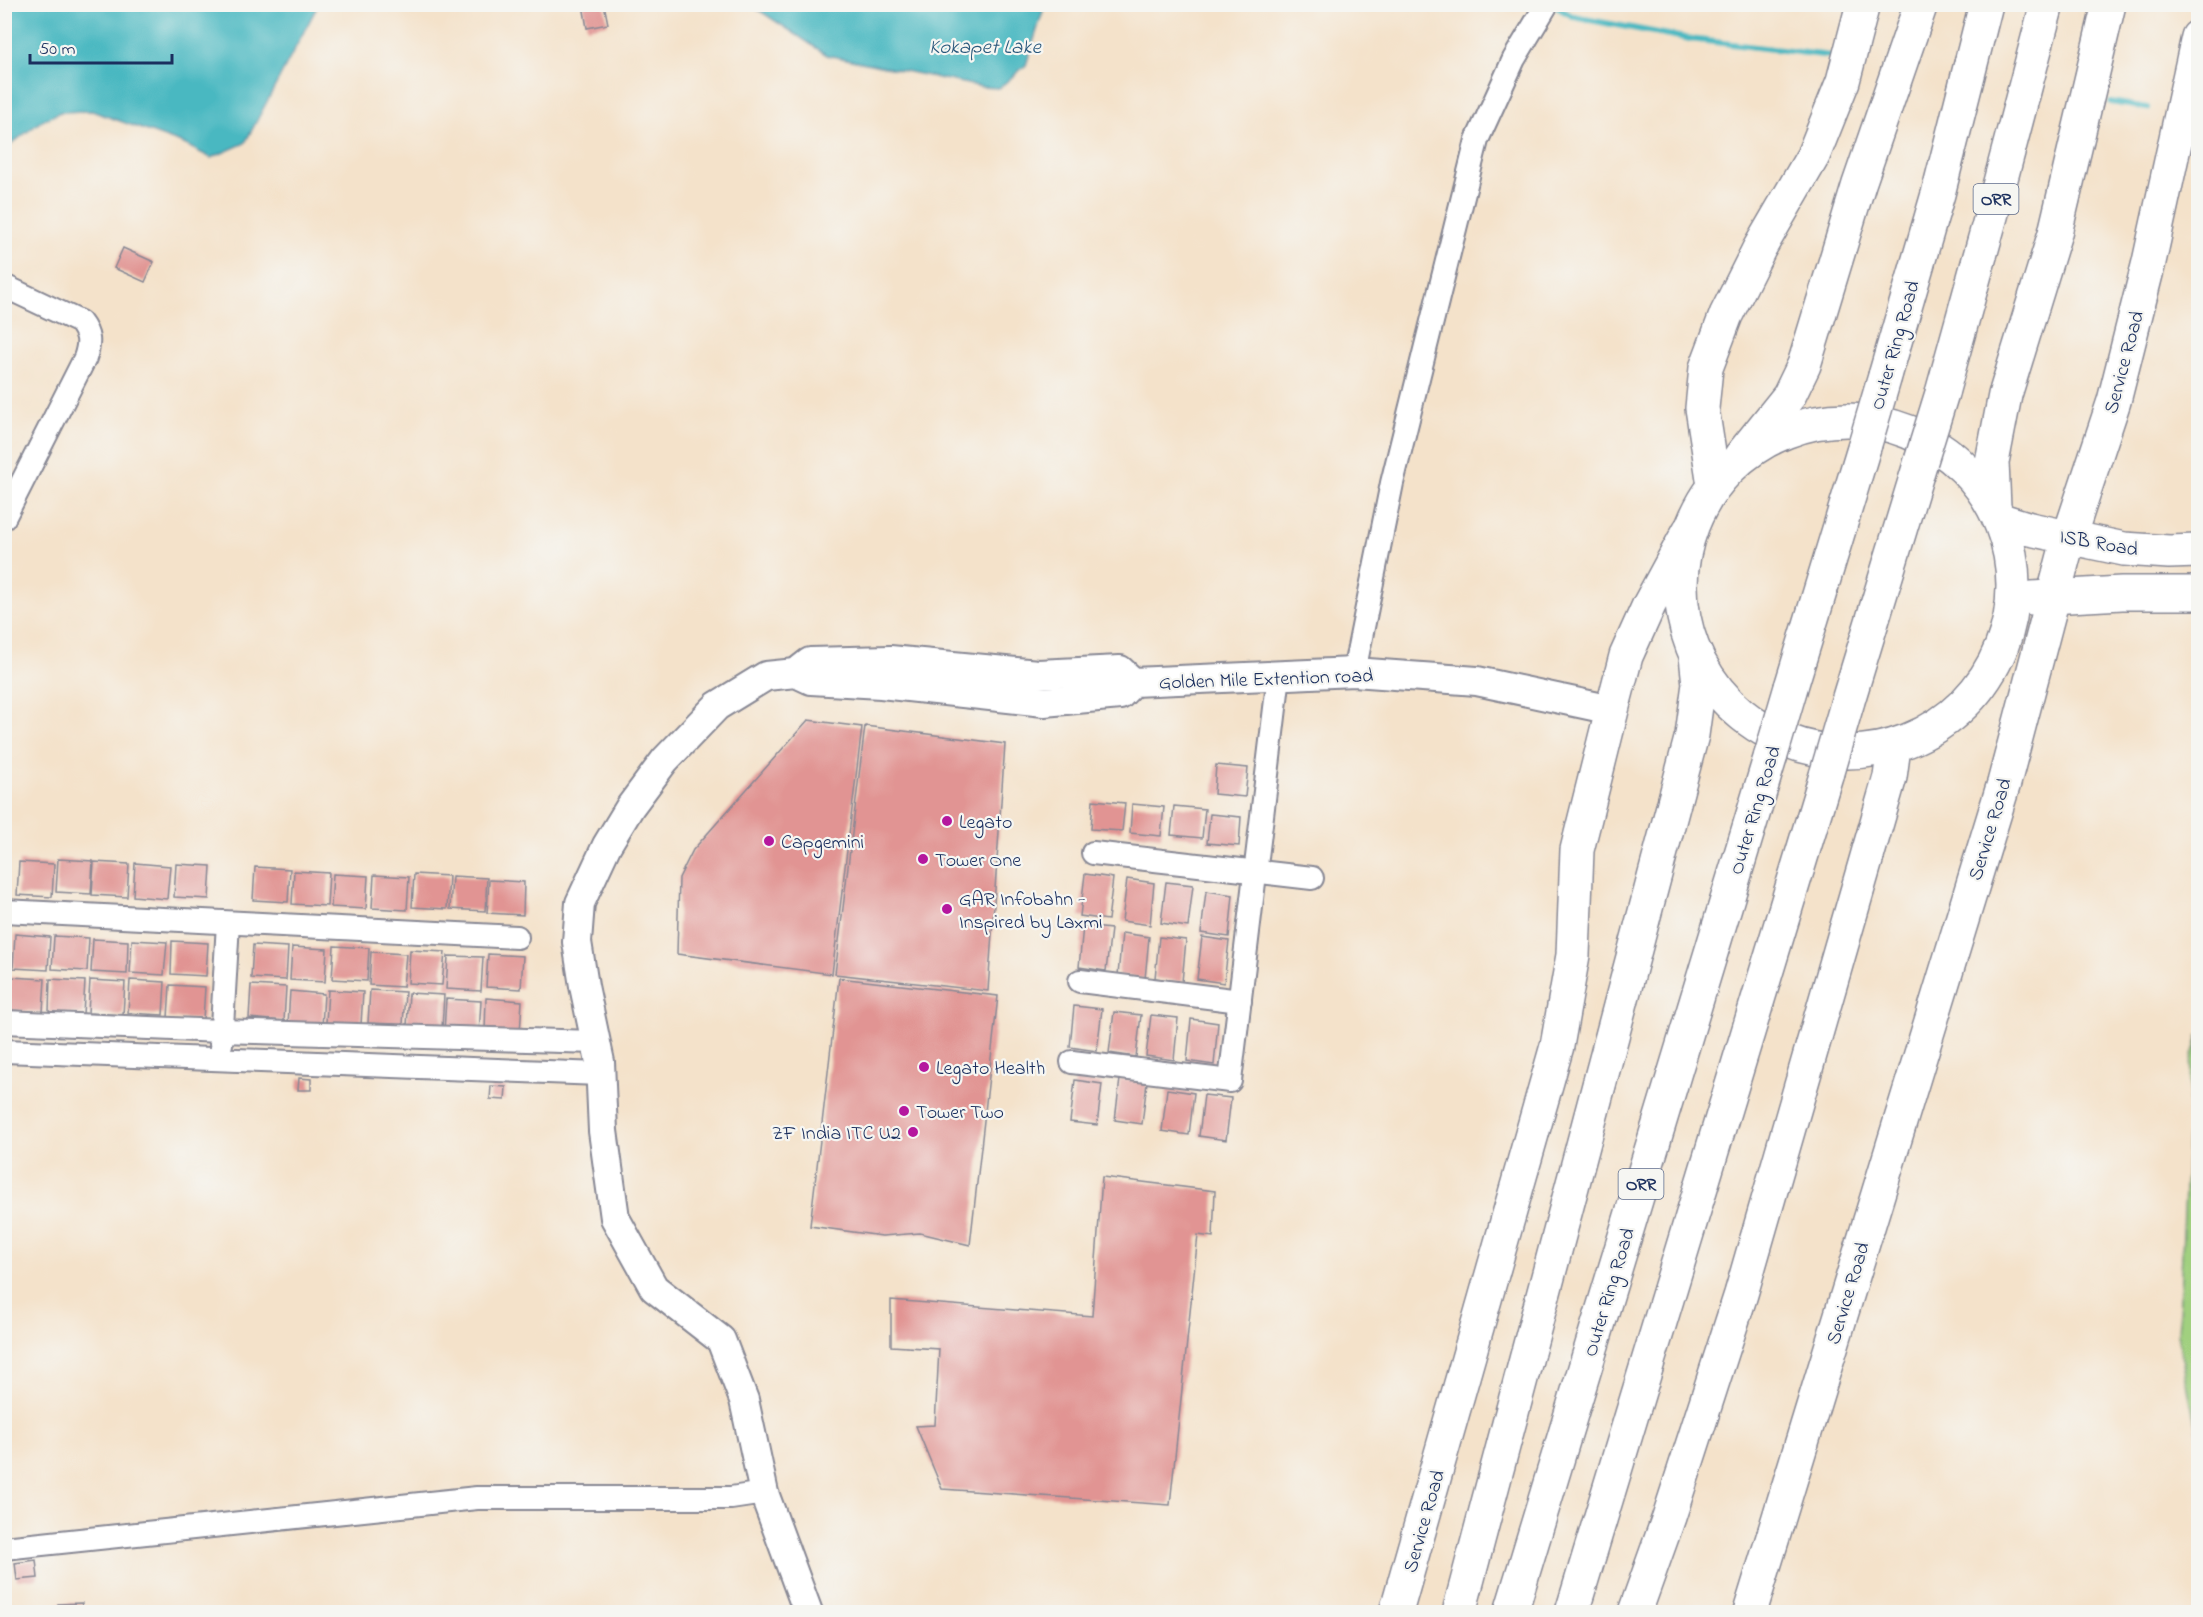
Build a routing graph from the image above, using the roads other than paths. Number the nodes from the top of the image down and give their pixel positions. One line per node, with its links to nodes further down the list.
1 (1863, 4): 10 (main road)
2 (1986, 4): 44 (main road, Outer Ring Road / ORR, bridge)
3 (2047, 4): 45 (main road, ORR, bridge)
4 (2109, 4): 11 (main road)
5 (1920, 9): 9 (main road)
6 (1543, 12): 20 (street)
7 (2199, 37): 14 (main road, Service Road)
8 (4, 286): 12 (street)
9 (1740, 457): 10 (main road, Service Road); 11 (main road)
10 (1714, 485): 13 (main road, Service Road)
11 (1997, 513): 14 (main road, ISB Road); 18 (main road)
12 (4, 518)
13 (1689, 531): 19 (main road); 22 (main road, Service Road)
14 (2069, 537): 15 (main road, ISB Road); 17 (main road, Service Road)
15 (2199, 550)
16 (2199, 593): 17 (main road)
17 (2054, 597): 18 (main road); 47 (main road, Service Road)
18 (2013, 599): 23 (main road)
19 (1696, 656): 23 (main road); 43 (main road)
20 (1354, 672): 21 (street, Golden Mile Extention road); 22 (street, Golden Mile Extention road)
21 (1279, 675): 25 (street); 34 (street, Golden Mile Extention road)
22 (1612, 710): 42 (main road, Service Road)
23 (1894, 747): 46 (main road)
24 (1093, 853): 25 (street)
25 (1256, 872): 26 (street); 31 (street)
26 (1312, 878)
27 (4, 911): 28 (street)
28 (228, 923): 29 (street); 33 (street)
29 (517, 937)
30 (1080, 981): 31 (street)
31 (1240, 1001): 37 (street)
32 (4, 1022): 33 (street)
33 (221, 1031): 34 (street); 36 (street)
34 (595, 1042): 38 (street, Golden Mile Extention road)
35 (4, 1051): 36 (street)
36 (221, 1059): 38 (street)
37 (1072, 1062)
38 (600, 1074): 39 (street, Golden Mile Extention road)
39 (764, 1492): 40 (street); 41 (street, Golden Mile Extention road)
40 (4, 1548)
41 (808, 1612)
42 (1396, 1612)
43 (1459, 1612)
44 (1511, 1612)
45 (1572, 1612)
46 (1635, 1612)
47 (1750, 1612)

